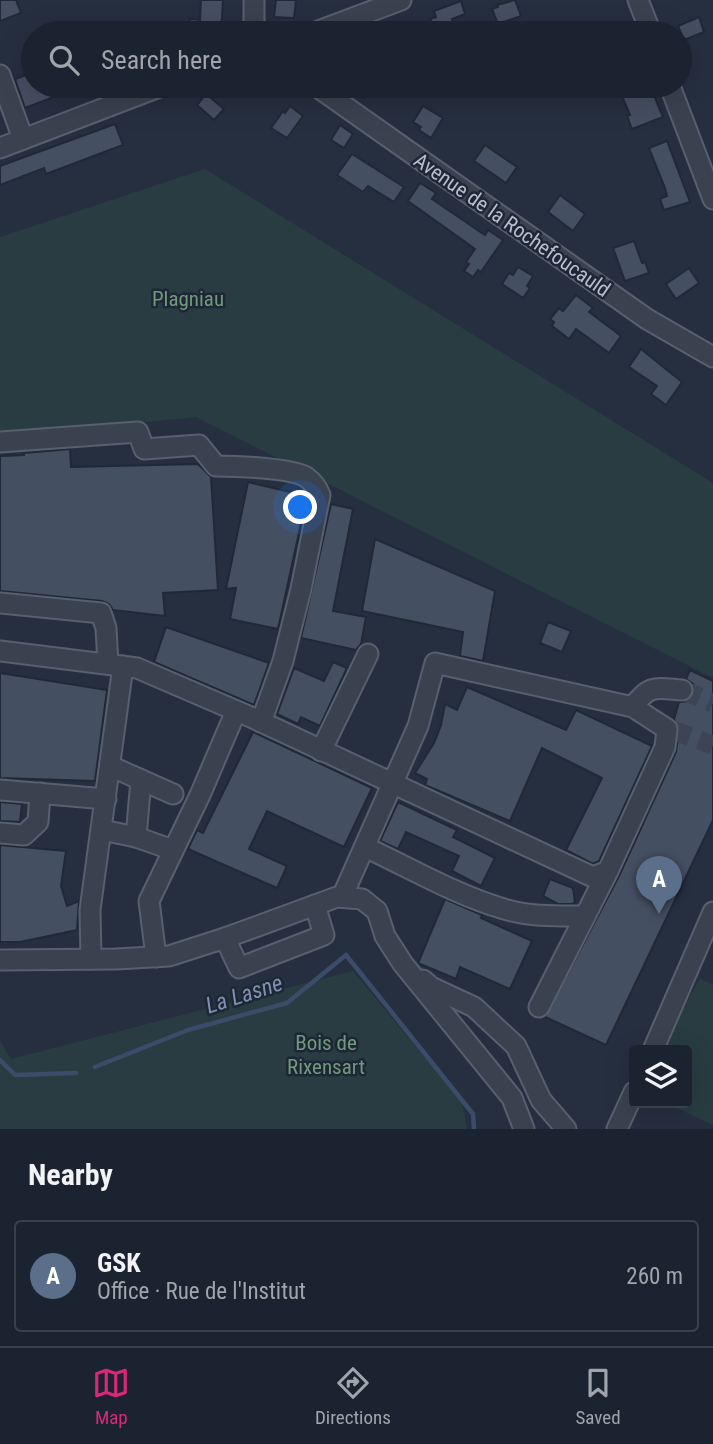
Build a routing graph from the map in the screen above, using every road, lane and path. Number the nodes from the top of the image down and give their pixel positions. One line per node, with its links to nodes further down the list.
1 (254, 0): 4 (street)
2 (401, 0): 5 (street)
3 (638, 0): 6 (street)
4 (254, 21)
5 (345, 21)
6 (646, 21)
7 (0, 75): 11 (street)
8 (131, 98): 11 (street)
9 (333, 98): 14 (street, Avenue de la Rochefoucauld)
10 (675, 98): 13 (street)
11 (23, 139): 12 (street)
12 (0, 148)
13 (713, 199)
14 (713, 357)
15 (0, 442): 23 (street)
16 (0, 603): 19 (street)
17 (0, 651): 19 (street)
18 (368, 653): 24 (street)
19 (115, 665): 22 (street); 25 (street)
20 (682, 690): 21 (street)
21 (633, 707): 27 (street); 37 (street)
22 (236, 711): 23 (street); 36 (street)
23 (261, 722): 24 (street)
24 (321, 751): 27 (street)
25 (110, 766): 26 (street); 31 (street)
26 (141, 780): 30 (street); 34 (street)
27 (393, 785): 35 (street); 37 (street)
28 (0, 790): 29 (street)
29 (40, 793): 31 (street); 33 (street)
30 (173, 794)
31 (106, 799): 32 (street)
32 (102, 830): 34 (street); 44 (street)
33 (0, 833)
34 (136, 837): 36 (street)
35 (365, 846): 38 (street); 41 (street)
36 (173, 850): 43 (street)
37 (608, 871): 41 (street)
38 (342, 897): 39 (street); 46 (street)
39 (315, 905): 42 (street); 42 (street)
40 (713, 912): 48 (street)
41 (585, 916): 47 (street)
42 (225, 939): 43 (street)
43 (156, 957): 44 (street)
44 (91, 959): 45 (street)
45 (0, 960)
46 (403, 964): 50 (street); 51 (street)
47 (540, 1007)
48 (655, 1045)
49 (629, 1103): 52 (street)
50 (524, 1129)
51 (566, 1129)
52 (617, 1129)

